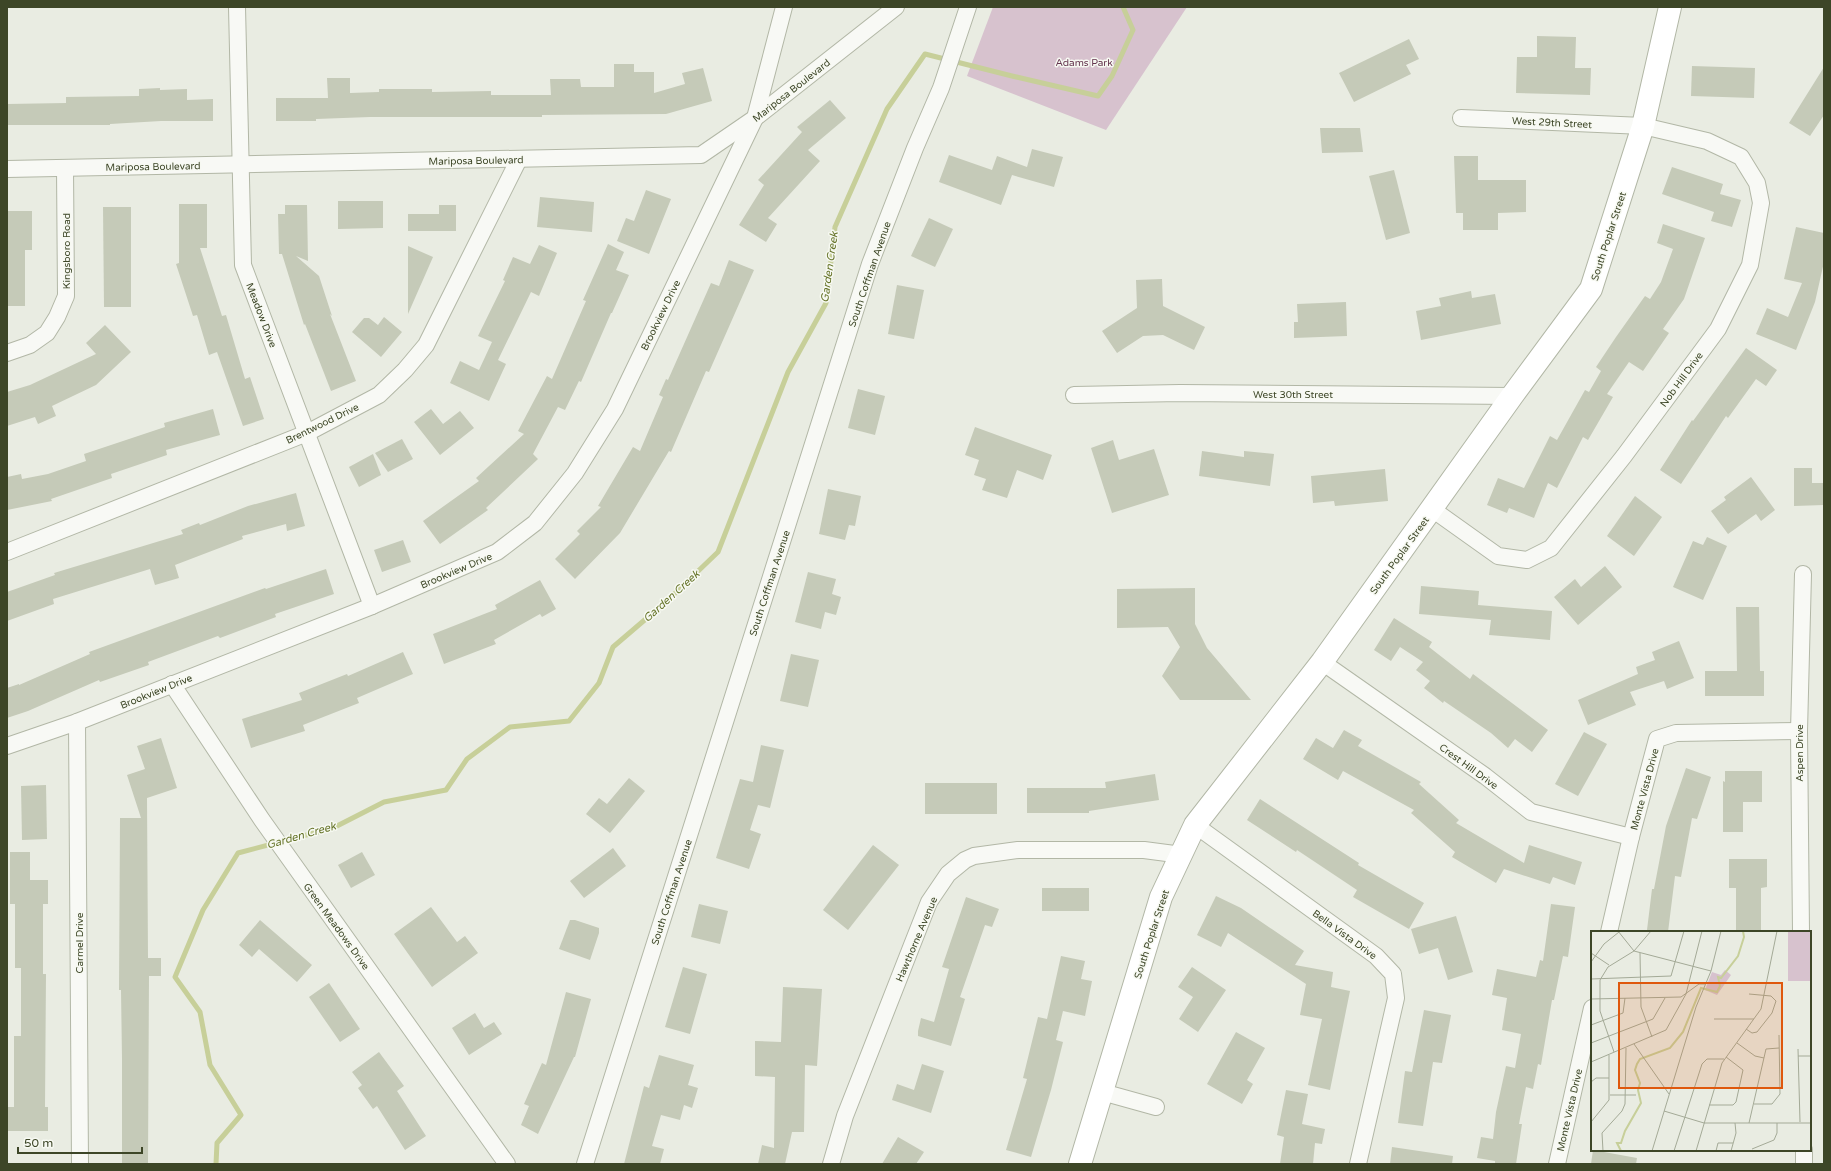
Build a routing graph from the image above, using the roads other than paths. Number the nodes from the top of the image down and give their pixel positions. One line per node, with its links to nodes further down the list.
1 (236, 7): 10 (street, Meadow Drive)
2 (784, 7): 6 (street, Brookview Drive)
3 (896, 7): 6 (street, Mariposa Boulevard)
4 (1670, 7): 8 (main road, South Poplar Street)
5 (965, 8): 37 (street, South Coffman Avenue)
6 (755, 118): 9 (street, Mariposa Boulevard); 20 (street, Brookview Drive)
7 (1461, 118): 8 (street, West 29th Street)
8 (1643, 126): 15 (main road, South Poplar Street); 17 (street, Nob Hill Drive)
9 (519, 159): 10 (street, Mariposa Boulevard); 16 (street, Brentwood Drive)
10 (240, 164): 11 (street, Mariposa Boulevard); 16 (street, Meadow Drive)
11 (65, 168): 12 (street, Mariposa Boulevard); 13 (street, Kingsboro Road)
12 (7, 169)
13 (7, 353)
14 (1074, 395): 15 (street, West 30th Street)
15 (1512, 396): 17 (main road, South Poplar Street)
16 (307, 433): 18 (street, Brentwood Drive); 20 (street, Meadow Drive)
17 (1432, 509): 21 (main road, South Poplar Street)
18 (7, 552)
19 (1803, 574): 24 (street, Aspen Drive)
20 (372, 606): 22 (street, Brookview Drive)
21 (1322, 662): 26 (main road, South Poplar Street); 27 (street, Crest Hill Drive)
22 (172, 684): 23 (street, Brookview Drive); 36 (street, Green Meadows Drive)
23 (77, 722): 25 (street, Brookview Drive); 35 (street, Carmel Drive)
24 (1799, 731): 27 (street, Monte Vista Drive); 30 (street, Aspen Drive)
25 (7, 746)
26 (1195, 825): 28 (main road, South Poplar Street); 40 (street, Bella Vista Drive)
27 (1631, 838): 29 (street, Monte Vista Drive)
28 (1182, 854): 32 (main road, South Poplar Street); 38 (street, Hawthorne Avenue)
29 (1609, 931)
30 (1801, 931)
31 (1591, 1012): 41 (street, Monte Vista Drive)
32 (1102, 1092): 33 (street); 39 (main road, South Poplar Street)
33 (1156, 1107)
34 (1804, 1151): 42 (street)
35 (80, 1164)
36 (507, 1164)
37 (585, 1164)
38 (831, 1164)
39 (1080, 1164)
40 (1358, 1164)
41 (1557, 1164)
42 (1804, 1164)

